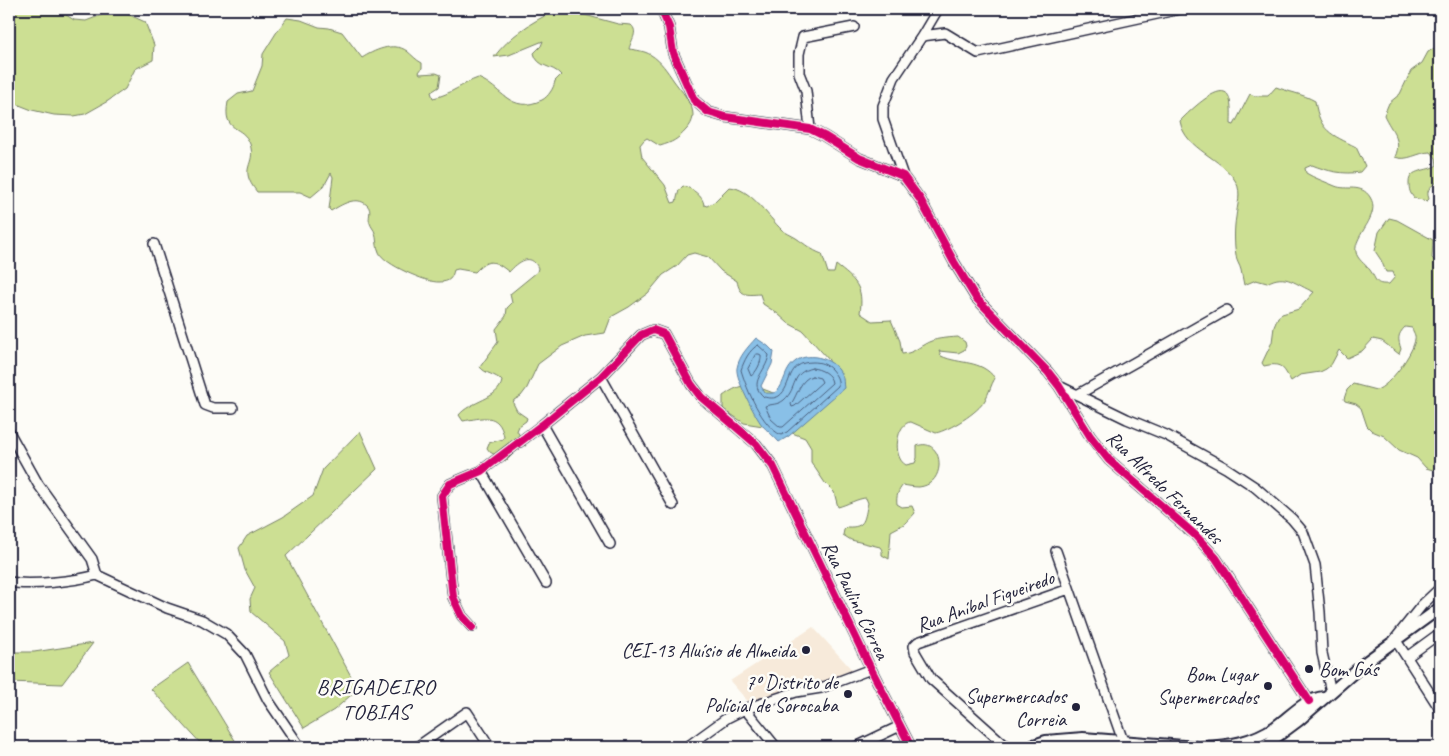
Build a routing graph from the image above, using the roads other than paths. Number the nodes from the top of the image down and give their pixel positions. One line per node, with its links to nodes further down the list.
1 (661, 9): 6 (street)
2 (938, 9): 5 (street, Rua Alfredo Fernandes)
3 (1180, 9): 5 (street)
4 (854, 27): 6 (street)
5 (922, 36): 7 (street, Rua Alfredo Fernandes)
6 (810, 129): 7 (street)
7 (903, 176): 11 (street, Rua Alfredo Fernandes)
8 (154, 244): 13 (street)
9 (1227, 310): 12 (street)
10 (601, 377): 14 (street, Rua Paulino Côrrea); 17 (street); 30 (street, Rua Paulino Côrrea)
11 (1059, 386): 12 (street); 32 (street, Rua Alfredo Fernandes)
12 (1077, 395): 31 (street)
13 (233, 408)
14 (542, 425): 16 (street, Rua Paulino Côrrea); 18 (street)
15 (9, 432): 20 (street)
16 (481, 470): 22 (street); 26 (street, Rua Paulino Côrrea)
17 (673, 505)
18 (610, 544)
19 (1056, 551): 24 (street)
20 (97, 575): 21 (street); 38 (street)
21 (9, 582)
22 (546, 583)
23 (1440, 588): 28 (street)
24 (1068, 589): 36 (street); 45 (street, Rua Aníbal Figueiredo)
25 (1440, 608): 28 (main road)
26 (472, 627)
27 (1440, 632): 29 (street)
28 (1395, 639): 29 (street); 31 (main road)
29 (1407, 657): 34 (street)
30 (871, 669): 33 (street); 35 (street, Rua Paulino Côrrea)
31 (1328, 694): 32 (main road); 50 (main road)
32 (1309, 701): 37 (main road)
33 (745, 709): 41 (street); 42 (street)
34 (1440, 709)
35 (900, 726): 43 (street); 44 (street, Rua Paulino Côrrea)
36 (1123, 741): 46 (main road); 47 (main road); 48 (main road)
37 (1247, 744): 49 (main road)
38 (300, 747)
39 (417, 747): 40 (street)
40 (490, 747)
41 (687, 747)
42 (776, 747)
43 (856, 747)
44 (910, 747)
45 (1007, 747)
46 (1028, 747)
47 (1152, 747)
48 (1196, 747)
49 (1202, 747)
50 (1263, 747)

